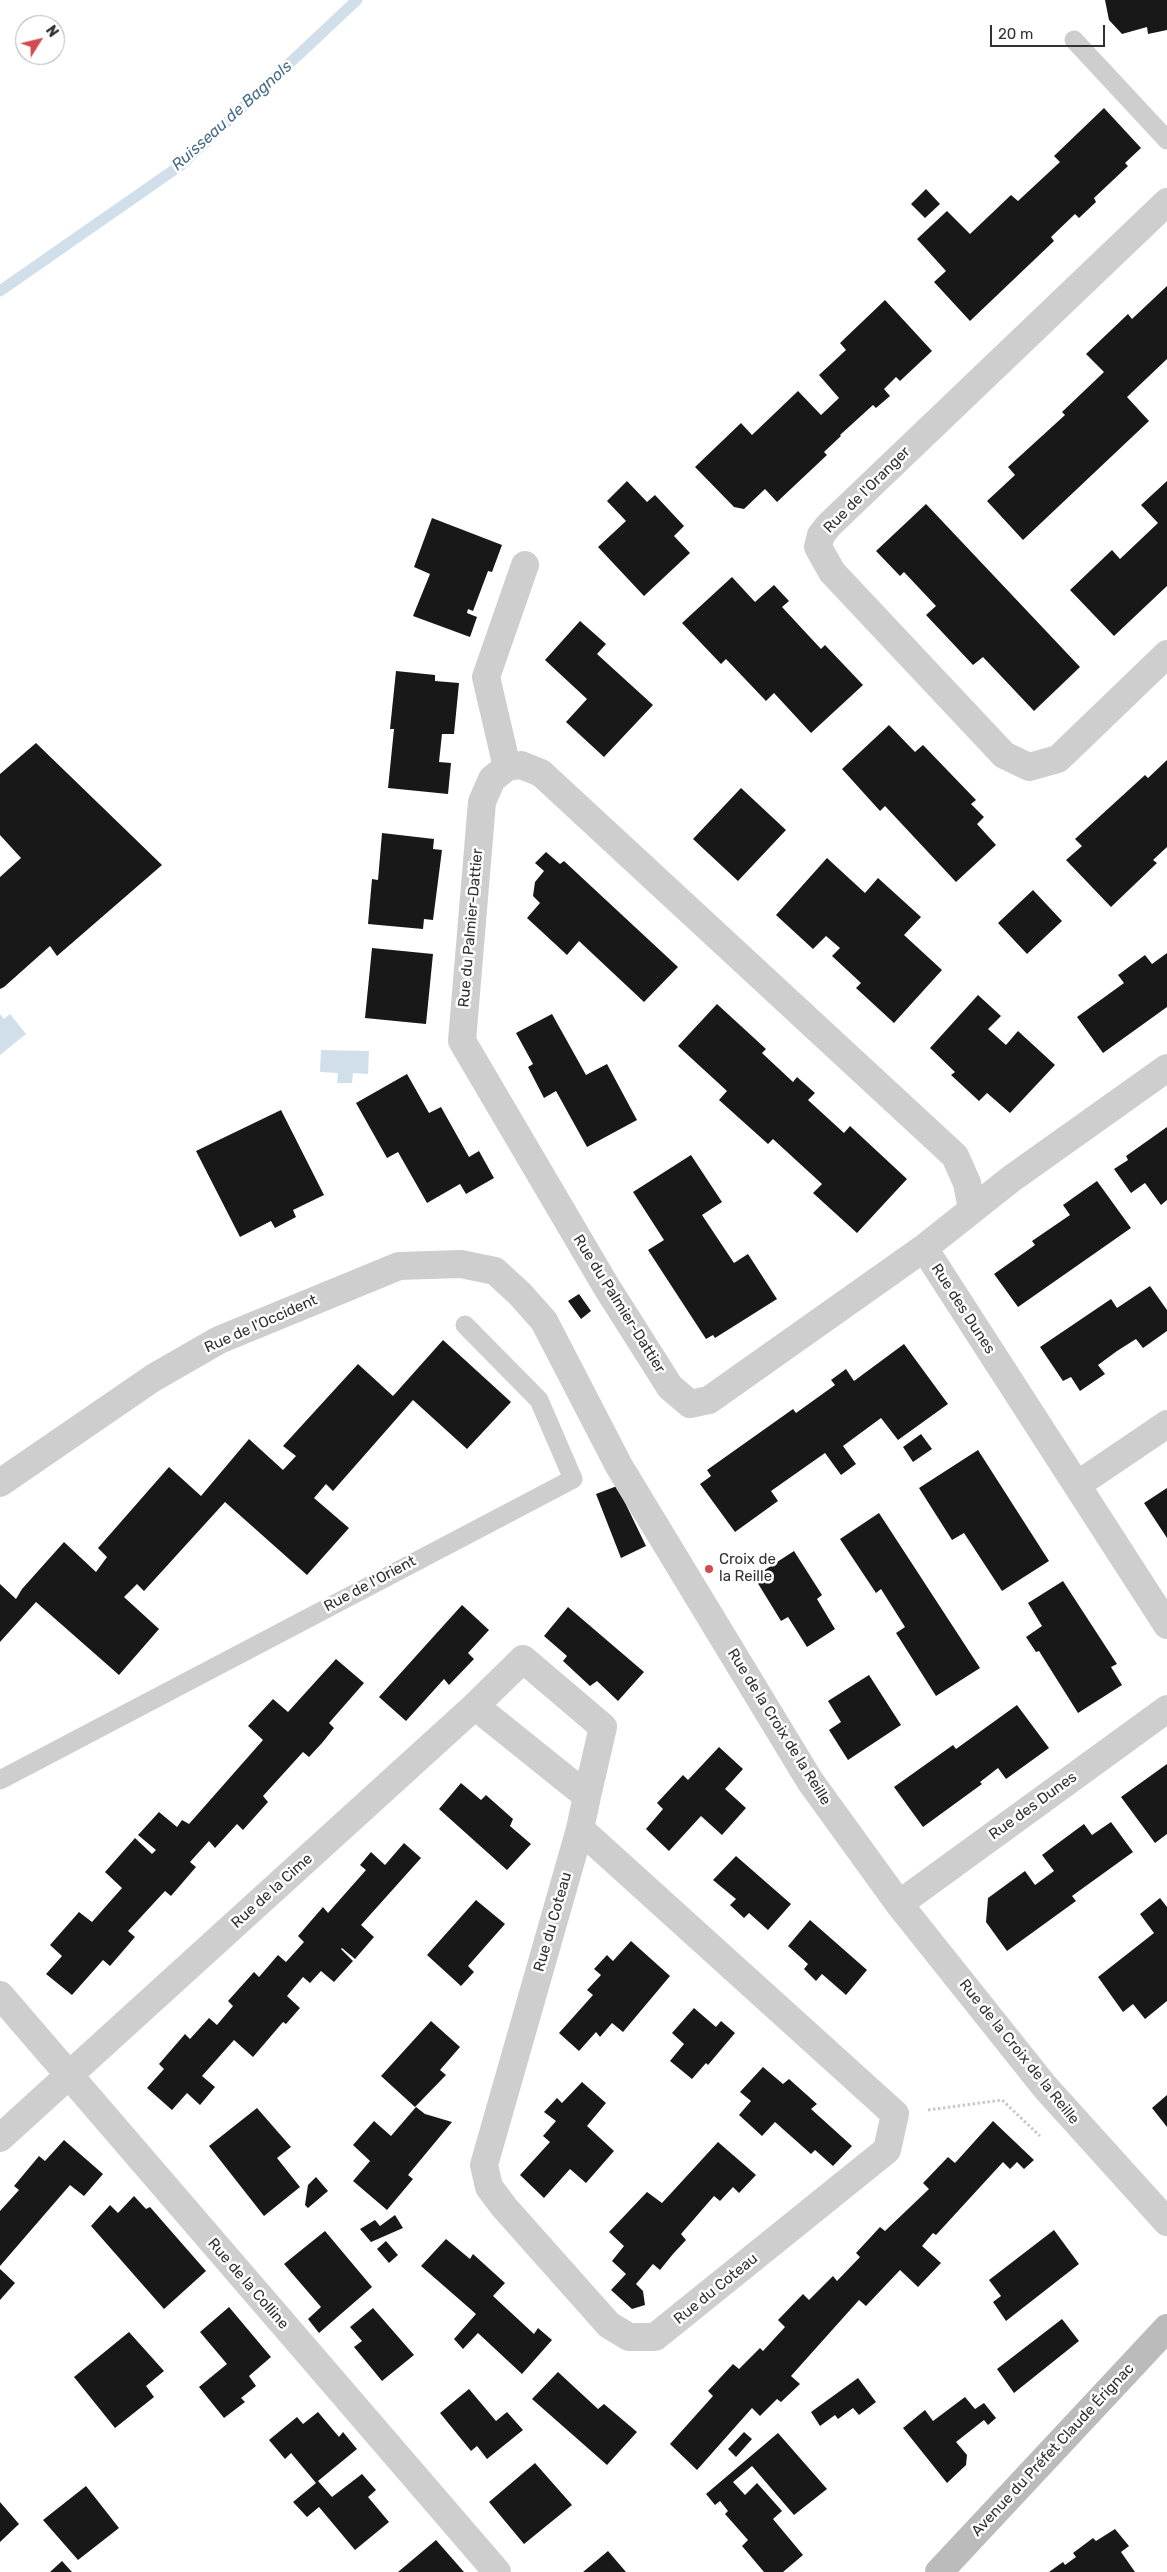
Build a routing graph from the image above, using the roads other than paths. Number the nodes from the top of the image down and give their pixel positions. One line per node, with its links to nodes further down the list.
1 (1074, 40): 2 (lane)
2 (1167, 140)
3 (1167, 202): 5 (street, Rue de l'Oranger)
4 (525, 565): 6 (street)
5 (1167, 654)
6 (508, 767): 8 (street); 9 (street, Rue du Palmier-Dattier)
7 (1167, 1068): 8 (street, Rue des Dunes)
8 (972, 1209): 9 (street, Rue des Dunes)
9 (924, 1248): 14 (street, Rue des Dunes)
10 (495, 1271): 13 (street, Rue de l'Occident); 21 (street, Rue de la Croix de la Reille)
11 (465, 1325): 18 (lane, Rue de l'Orient)
12 (1167, 1424): 14 (street)
13 (0, 1483)
14 (1077, 1485): 15 (street, Rue des Dunes)
15 (1167, 1625)
16 (475, 1706): 19 (street); 19 (street, Rue de la Cime); 23 (street, Rue de la Cime)
17 (1167, 1708): 21 (street, Rue des Dunes)
18 (0, 1780)
19 (586, 1796): 20 (street, Rue du Coteau)
20 (580, 1829): 20 (street, Rue du Coteau)
21 (900, 1904): 25 (street, Rue de la Croix de la Reille)
22 (0, 1994): 23 (street, Rue de la Colline)
23 (70, 2077): 24 (street, Rue de la Cime); 27 (street, Rue de la Colline)
24 (0, 2138)
25 (1167, 2222)
26 (1167, 2328): 28 (street, Avenue du Préfet Claude Érignac)
27 (497, 2572)
28 (939, 2572)

